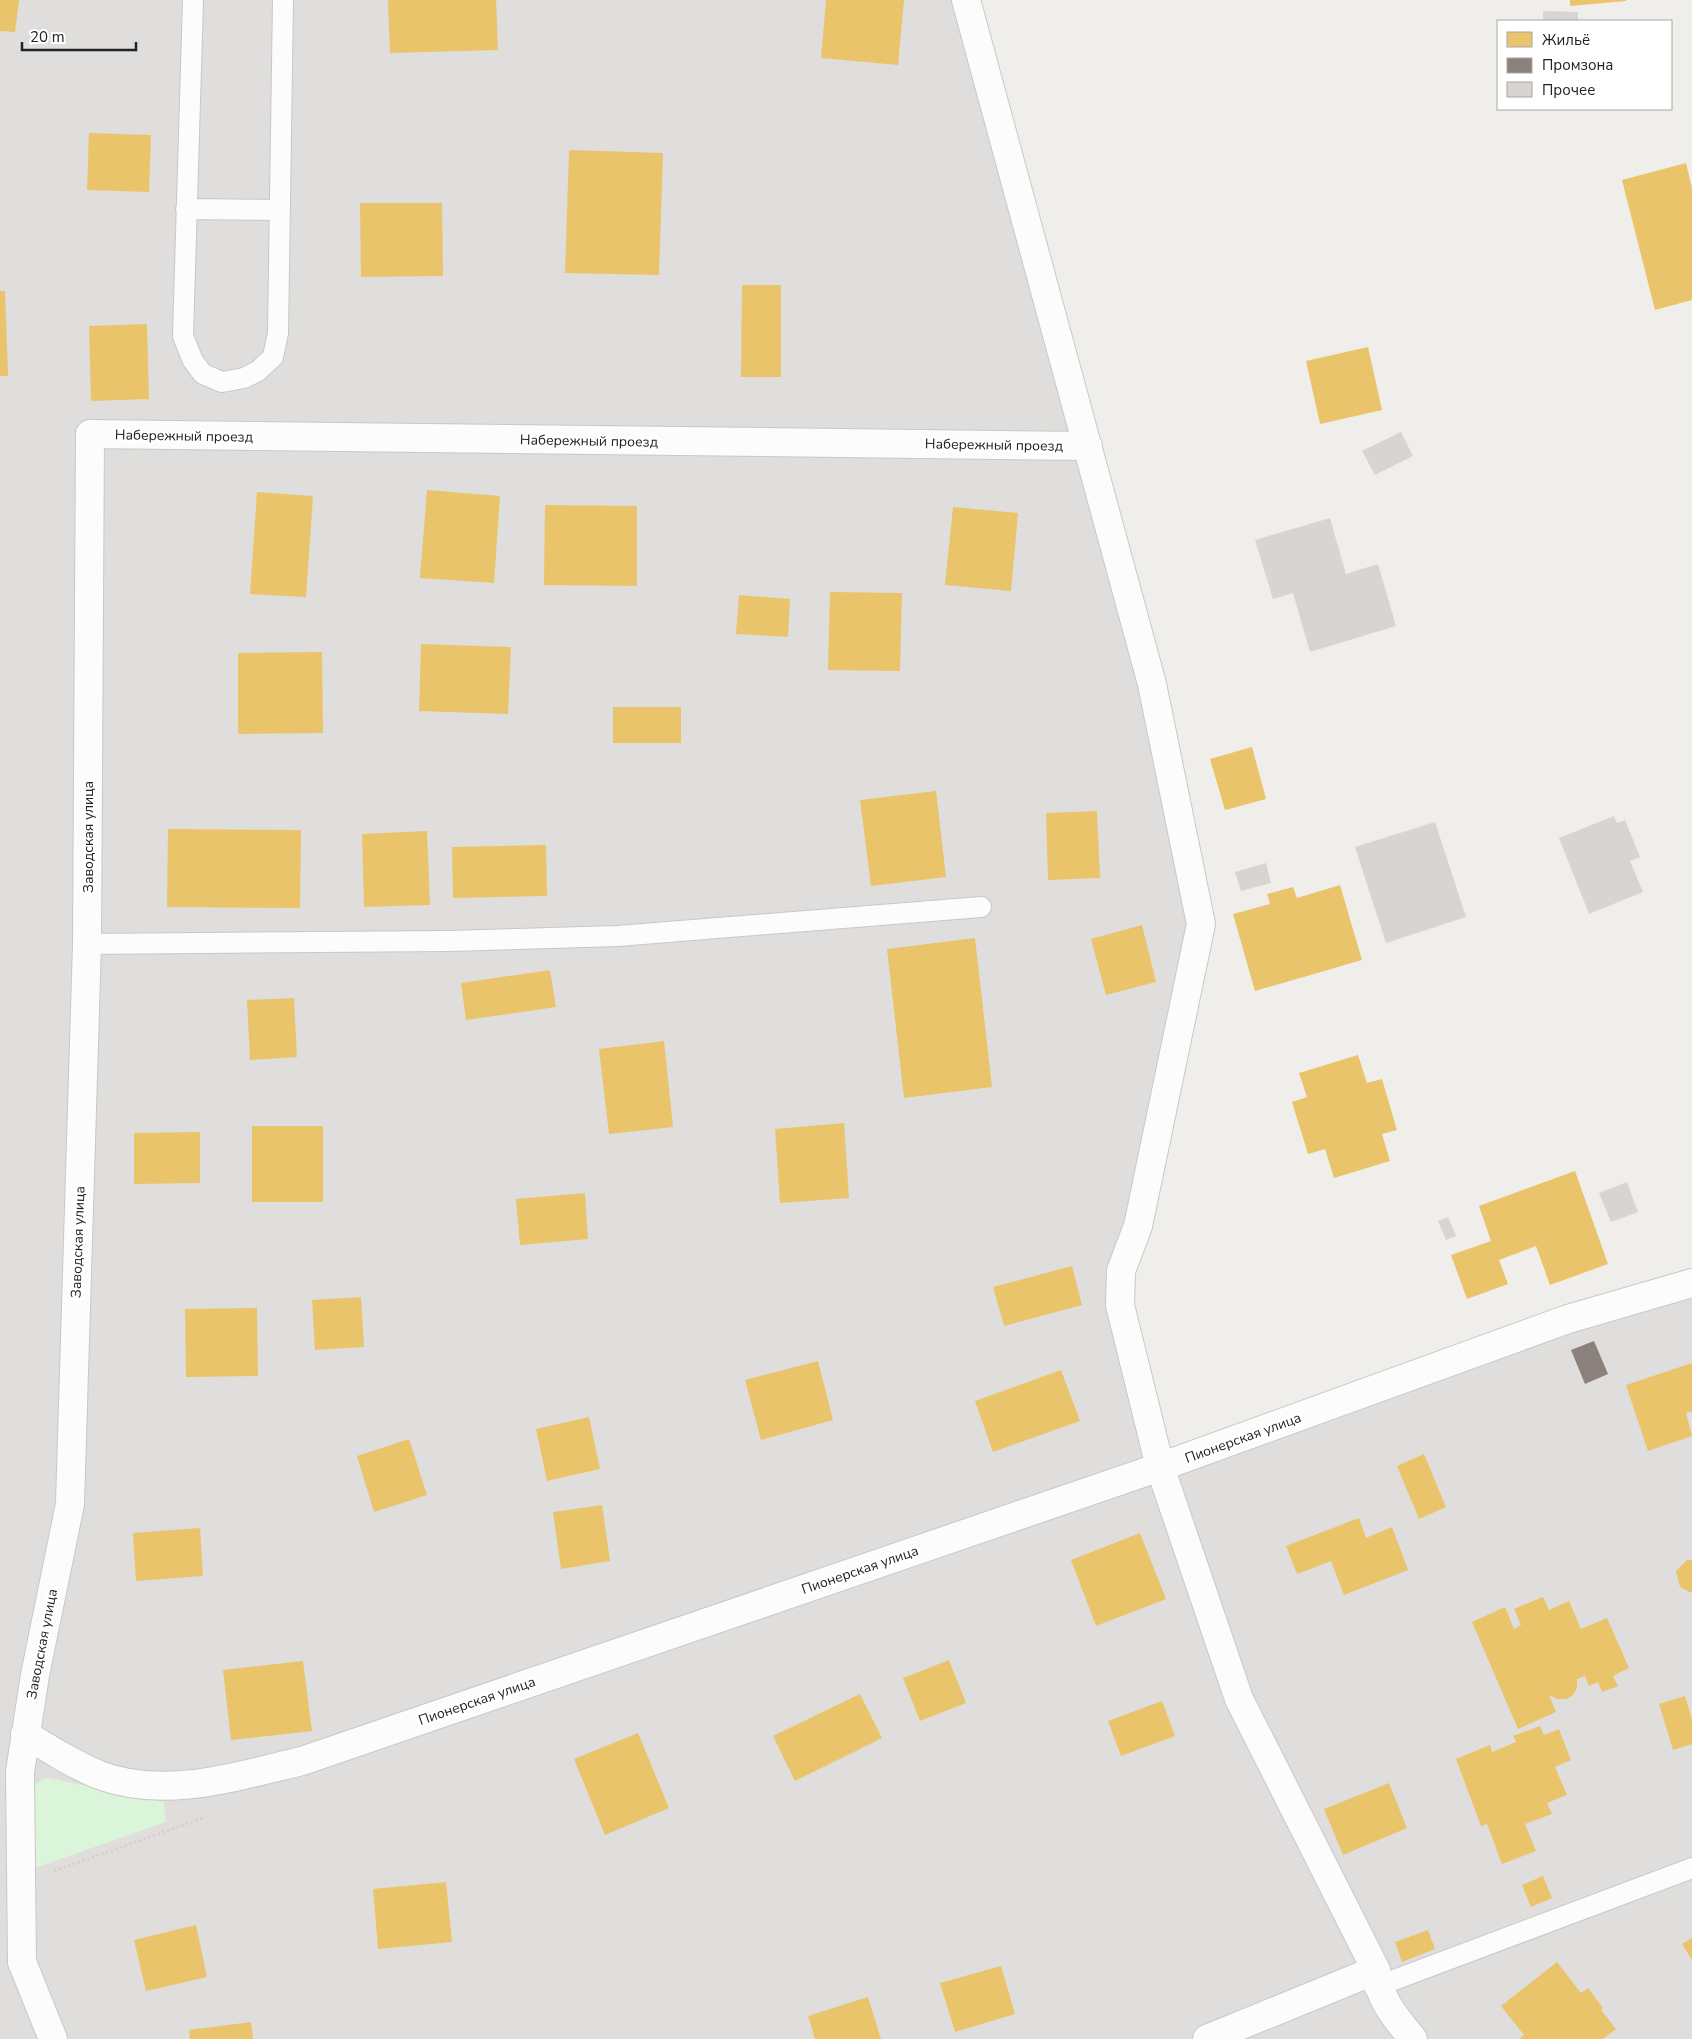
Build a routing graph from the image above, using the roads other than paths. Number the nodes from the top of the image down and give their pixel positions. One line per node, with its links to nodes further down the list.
1 (193, 0): 4 (lane)
2 (283, 0): 5 (lane)
3 (966, 0): 7 (street)
4 (186, 210): 5 (lane); 5 (lane)
5 (278, 210)
6 (90, 434): 7 (street, Набережный проезд); 9 (street, Заводская улица)
7 (1088, 446): 11 (street)
8 (981, 907): 9 (lane)
9 (87, 944): 12 (street, Заводская улица)
10 (1692, 1283): 11 (street, Пионерская улица)
11 (1160, 1468): 12 (street, Пионерская улица); 14 (street)
12 (25, 1734): 15 (street, Заводская улица)
13 (1692, 1868): 14 (lane)
14 (1377, 1978): 16 (street); 17 (street)
15 (53, 2039)
16 (1207, 2039)
17 (1413, 2039)

